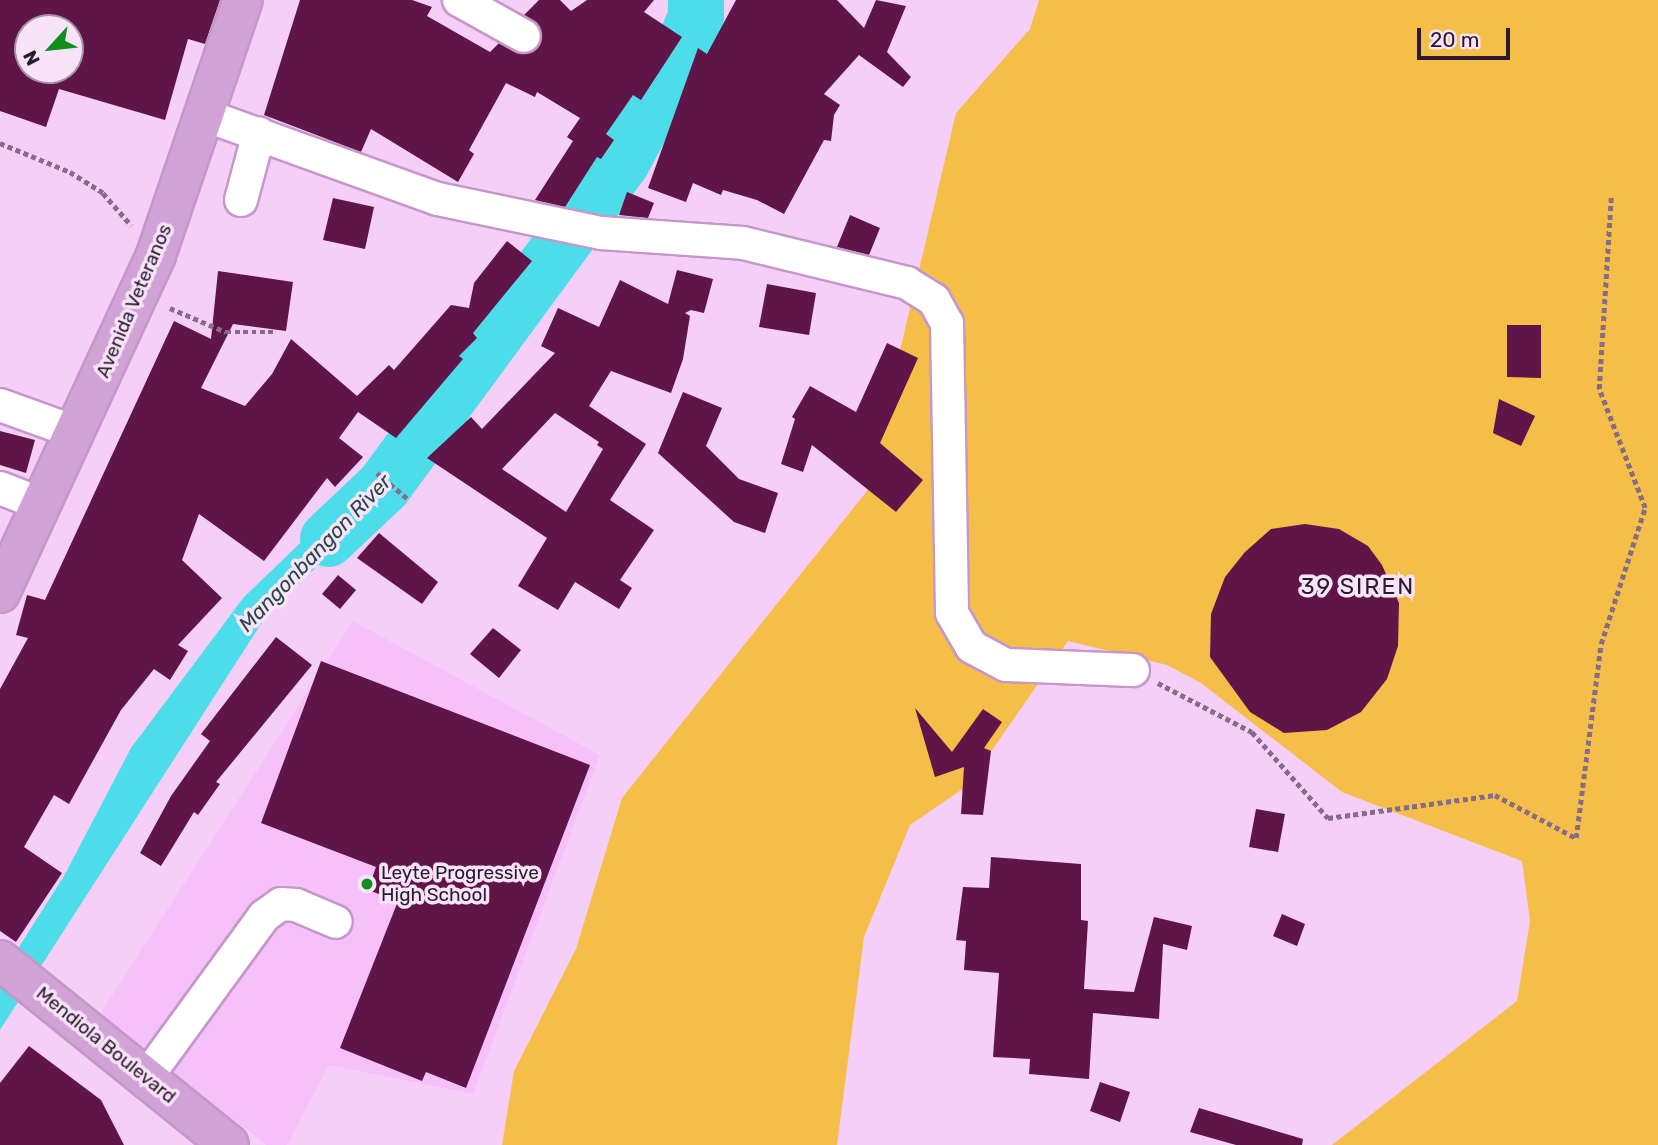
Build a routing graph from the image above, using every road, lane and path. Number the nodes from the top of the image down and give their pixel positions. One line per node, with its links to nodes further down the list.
1 (243, 0): 4 (main road, Avenida Veteranos)
2 (458, 0): 3 (street)
3 (524, 36)
4 (207, 116): 5 (street); 9 (main road, Avenida Veteranos)
5 (259, 133): 8 (street); 19 (street)
6 (0, 143): 9 (path)
7 (1611, 197): 19 (path)
8 (241, 200)
9 (156, 255): 10 (main road, Avenida Veteranos)
10 (140, 294): 11 (path); 13 (main road, Avenida Veteranos)
11 (276, 332)
12 (0, 405): 13 (street)
13 (75, 432): 17 (main road, Avenida Veteranos)
14 (377, 473): 16 (path)
15 (0, 488): 17 (street)
16 (408, 499)
17 (41, 504): 18 (main road, Avenida Veteranos)
18 (0, 593)
19 (1133, 670)
20 (336, 922): 22 (street)
21 (0, 960): 22 (main road, Mendiola Boulevard)
22 (146, 1078): 23 (main road, Mendiola Boulevard)
23 (214, 1140)

